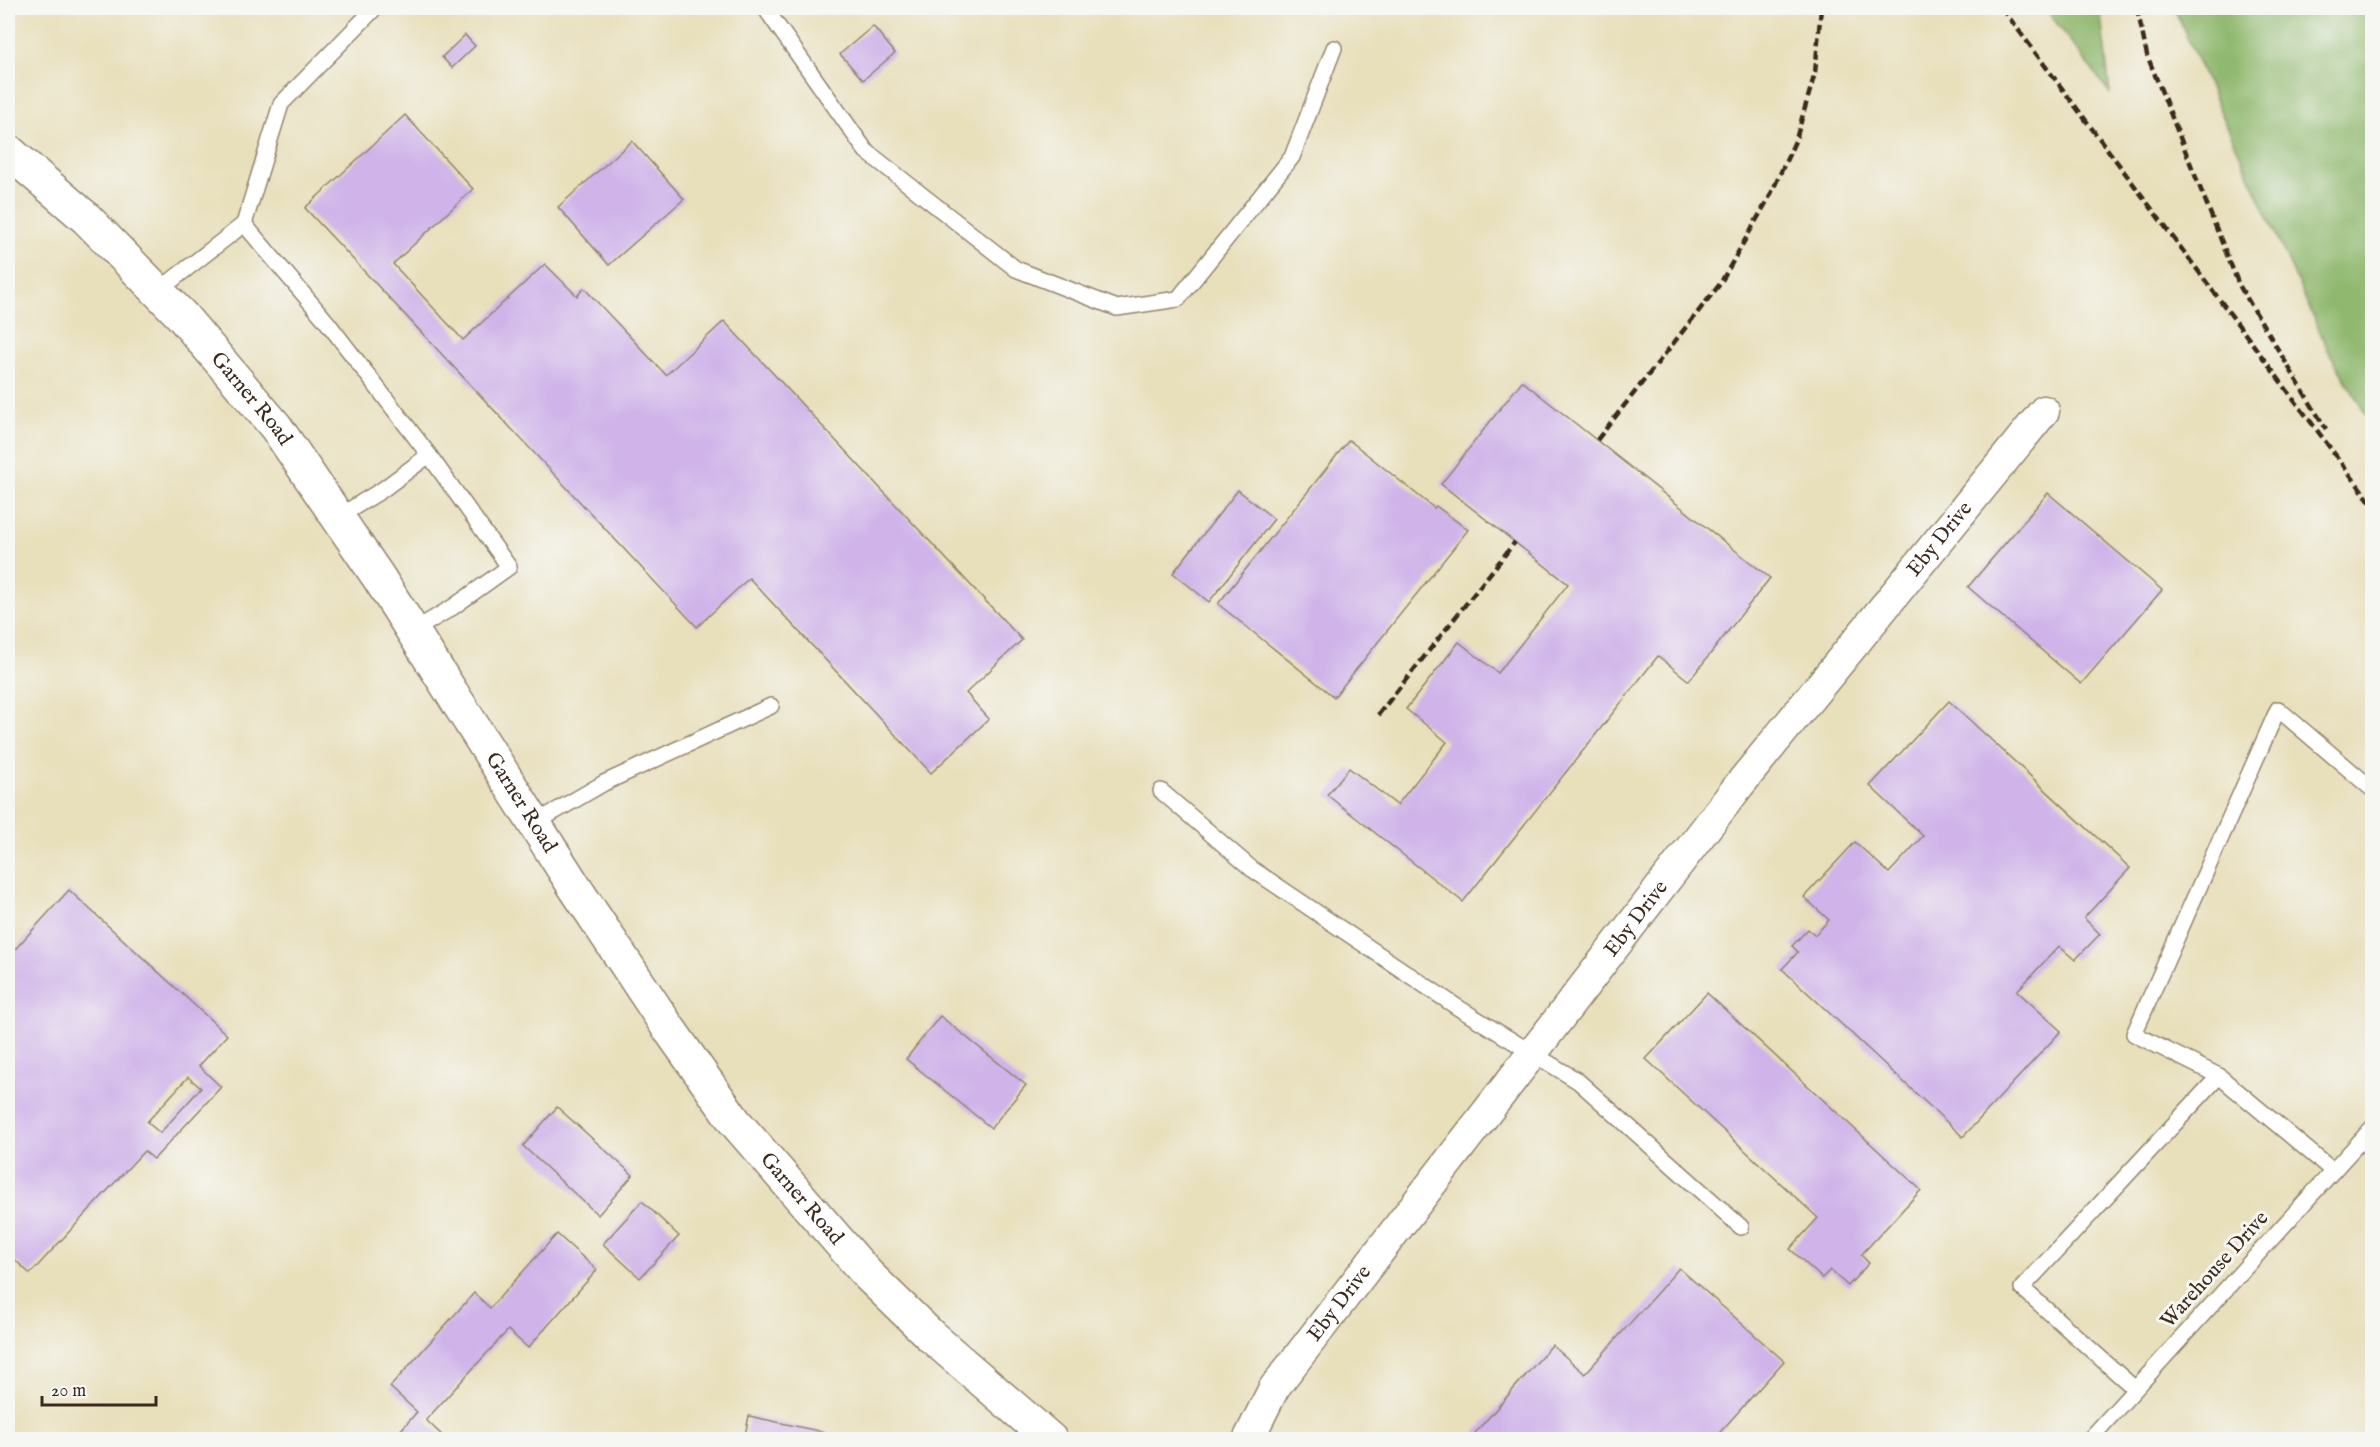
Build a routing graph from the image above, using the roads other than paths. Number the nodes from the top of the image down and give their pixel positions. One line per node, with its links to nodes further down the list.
1 (375, 8): 5 (lane)
2 (765, 8): 3 (lane)
3 (1334, 48)
4 (8, 151): 6 (main road, Garner Road)
5 (244, 224): 6 (lane); 8 (lane)
6 (158, 291): 9 (main road, Garner Road)
7 (2044, 411): 15 (street, Eby Drive)
8 (429, 455): 9 (lane); 10 (lane)
9 (338, 517): 10 (main road, Garner Road)
10 (413, 632): 14 (main road, Garner Road)
11 (771, 706): 14 (lane)
12 (2373, 789): 16 (lane)
13 (1161, 791): 15 (lane)
14 (535, 824): 21 (main road, Garner Road)
15 (1534, 1052): 19 (lane); 22 (street, Eby Drive)
16 (2219, 1076): 18 (lane); 20 (lane)
17 (2373, 1128): 18 (lane, Warehouse Drive)
18 (2333, 1172): 20 (lane, Warehouse Drive)
19 (1741, 1227)
20 (2135, 1389): 23 (lane, Warehouse Drive)
21 (1051, 1440)
22 (1248, 1440)
23 (2089, 1440)

